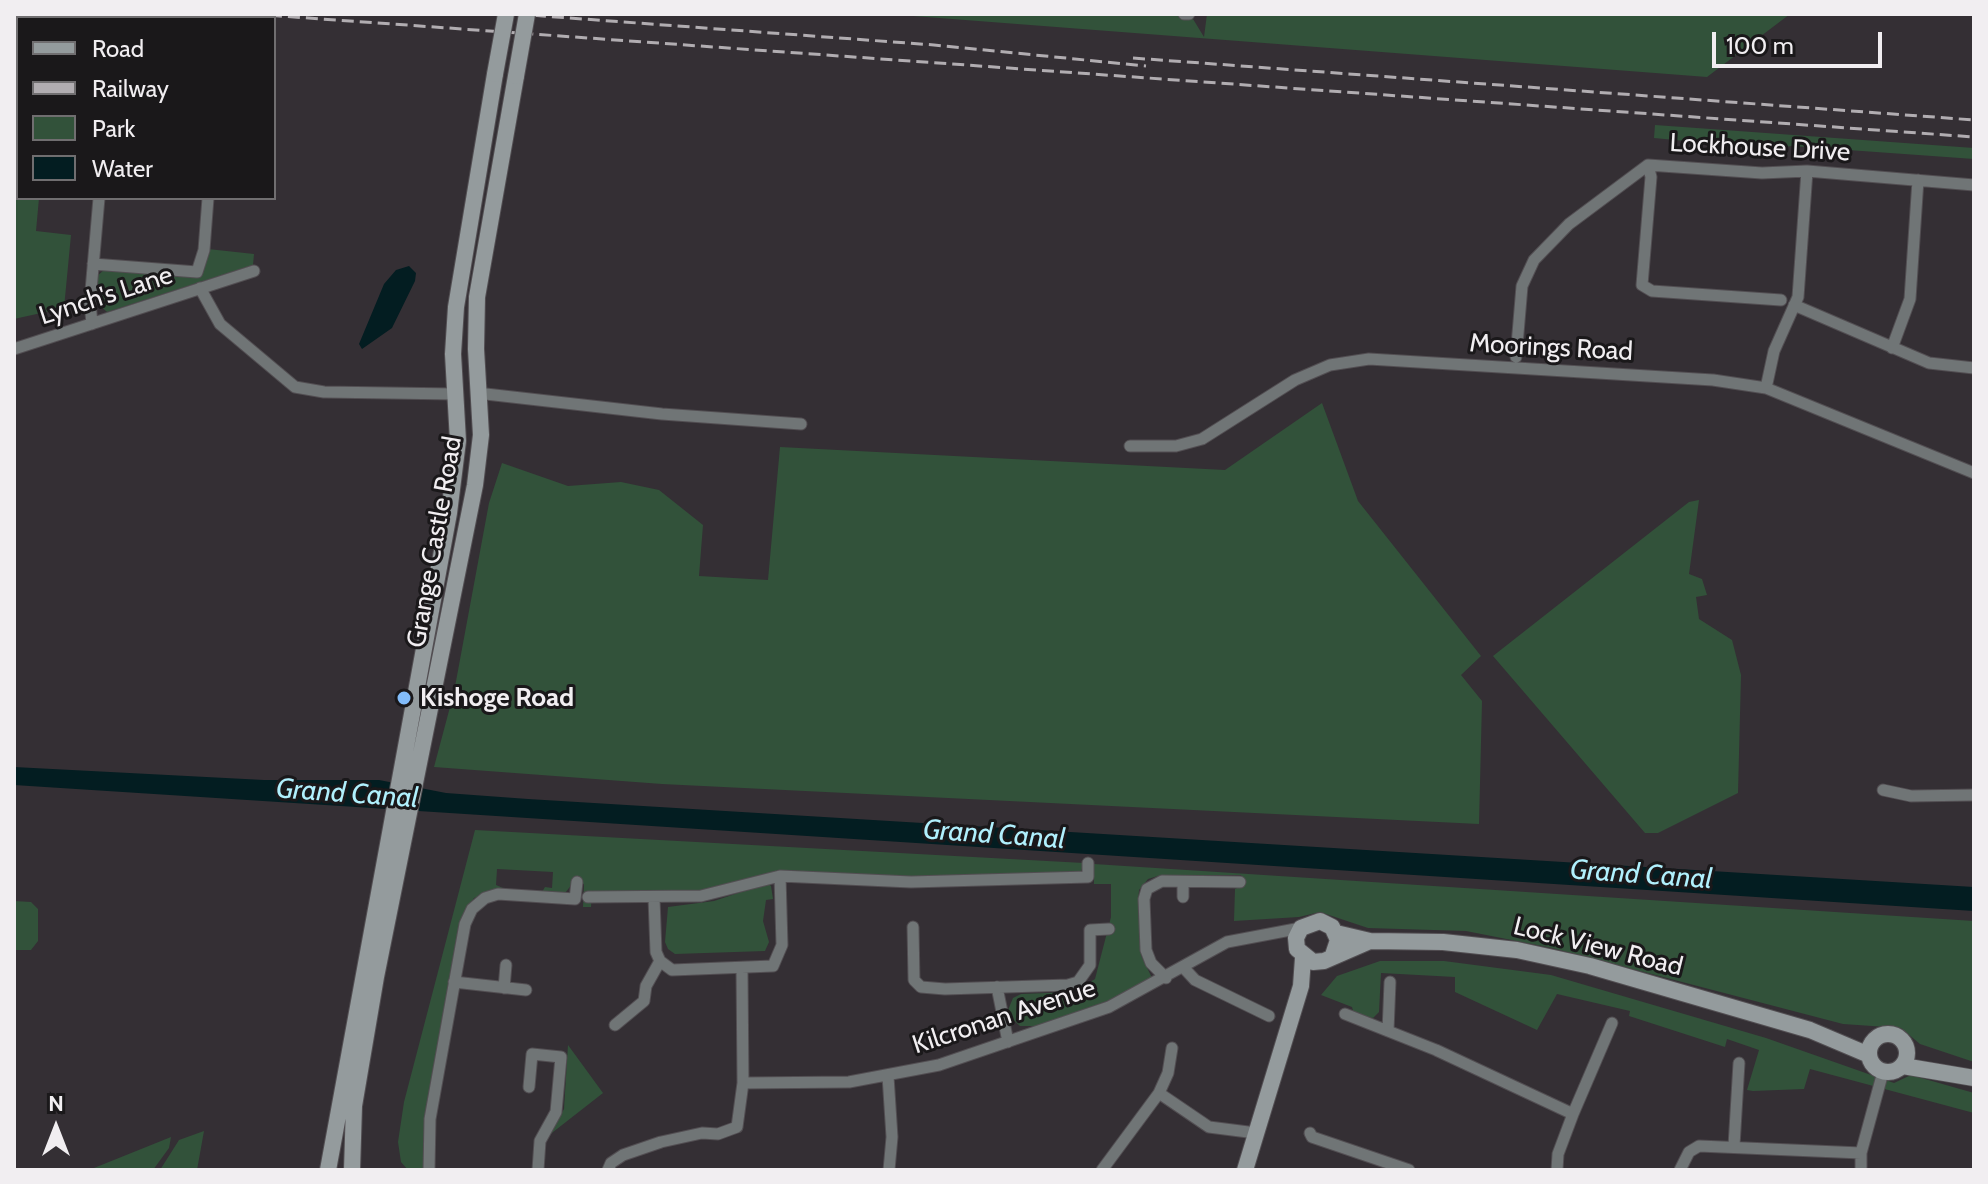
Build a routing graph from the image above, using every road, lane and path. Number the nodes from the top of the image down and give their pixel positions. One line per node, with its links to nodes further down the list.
1 (506, 14): 21 (main road, Grange Castle Road, bridge)
2 (527, 14): 20 (main road, Grange Castle Road, bridge)
3 (1648, 165): 4 (street, Lockhouse Drive); 12 (street); 17 (street, Lockhouse Drive)
4 (1807, 171): 5 (street, Lockhouse Drive); 13 (street)
5 (1918, 180): 6 (street, Lockhouse Drive); 15 (street)
6 (1974, 185)
7 (99, 200): 9 (street)
8 (208, 200): 9 (street)
9 (93, 264): 14 (street)
10 (254, 271): 11 (street)
11 (200, 288): 14 (street, Lynch's Lane); 21 (street, Lynch's Lane)
12 (1781, 300)
13 (1794, 305): 15 (street); 19 (street)
14 (92, 324): 16 (street, Lynch's Lane)
15 (1892, 348): 18 (street)
16 (14, 349)
17 (1516, 357)
18 (1974, 368)
19 (1766, 388): 23 (street, Moorings Road); 24 (street, Moorings Road)
20 (477, 393): 22 (street); 25 (main road, Grange Castle Road)
21 (455, 394): 25 (main road, Grange Castle Road)
22 (801, 424)
23 (1130, 446)
24 (1974, 473)
25 (414, 741): 28 (main road, Grange Castle Road)
26 (1883, 790): 27 (street)
27 (1974, 795)
28 (394, 844): 73 (main road, Grange Castle Road); 74 (main road, Grange Castle Road)
29 (1088, 863): 30 (street)
30 (780, 876): 36 (street); 45 (street)
31 (577, 882): 47 (street)
32 (1183, 882): 33 (street); 35 (street); 46 (street)
33 (1240, 882)
34 (588, 897): 36 (street)
35 (1183, 897)
36 (654, 898): 42 (street)
37 (913, 927): 49 (street)
38 (1109, 929): 49 (street)
39 (1336, 933): 40 (main road, Lock View Road); 41 (main road); 41 (main road, Lock View Road)
40 (1370, 941): 41 (main road, Lock View Road); 59 (main road, Lock View Road)
41 (1310, 949): 44 (street, Kilcronan Avenue); 69 (main road)
42 (660, 961): 45 (street); 55 (street)
43 (506, 965): 50 (street)
44 (1183, 967): 46 (street, Kilcronan Avenue); 53 (street)
45 (742, 970): 65 (street)
46 (1166, 978): 57 (street, Kilcronan Avenue)
47 (454, 982): 50 (street); 75 (street)
48 (1390, 982): 56 (street)
49 (997, 987): 57 (street)
50 (504, 988): 51 (street)
51 (526, 990)
52 (1345, 1014): 56 (street)
53 (1269, 1016)
54 (1612, 1023): 68 (street)
55 (615, 1025)
56 (1388, 1031): 68 (street)
57 (1008, 1042): 63 (street, Kilcronan Avenue)
58 (1172, 1048): 67 (street)
59 (1871, 1048): 60 (main road, Lock View Road); 62 (main road)
60 (1905, 1058): 62 (main road); 64 (main road, Lock View Road)
61 (1739, 1063): 71 (street)
62 (1883, 1072): 72 (street)
63 (888, 1076): 65 (street, Kilcronan Avenue); 78 (street)
64 (1974, 1078)
65 (743, 1083): 77 (street)
66 (529, 1087): 76 (street)
67 (1159, 1093): 69 (street); 79 (street)
68 (1573, 1114): 82 (street)
69 (1256, 1133): 80 (main road)
70 (1310, 1133): 81 (street)
71 (1734, 1146): 72 (street); 83 (street)
72 (1861, 1153): 84 (street)
73 (328, 1170)
74 (352, 1170)
75 (429, 1170)
76 (538, 1170)
77 (608, 1170)
78 (889, 1170)
79 (1102, 1170)
80 (1245, 1170)
81 (1409, 1170)
82 (1557, 1170)
83 (1680, 1170)
84 (1861, 1170)

